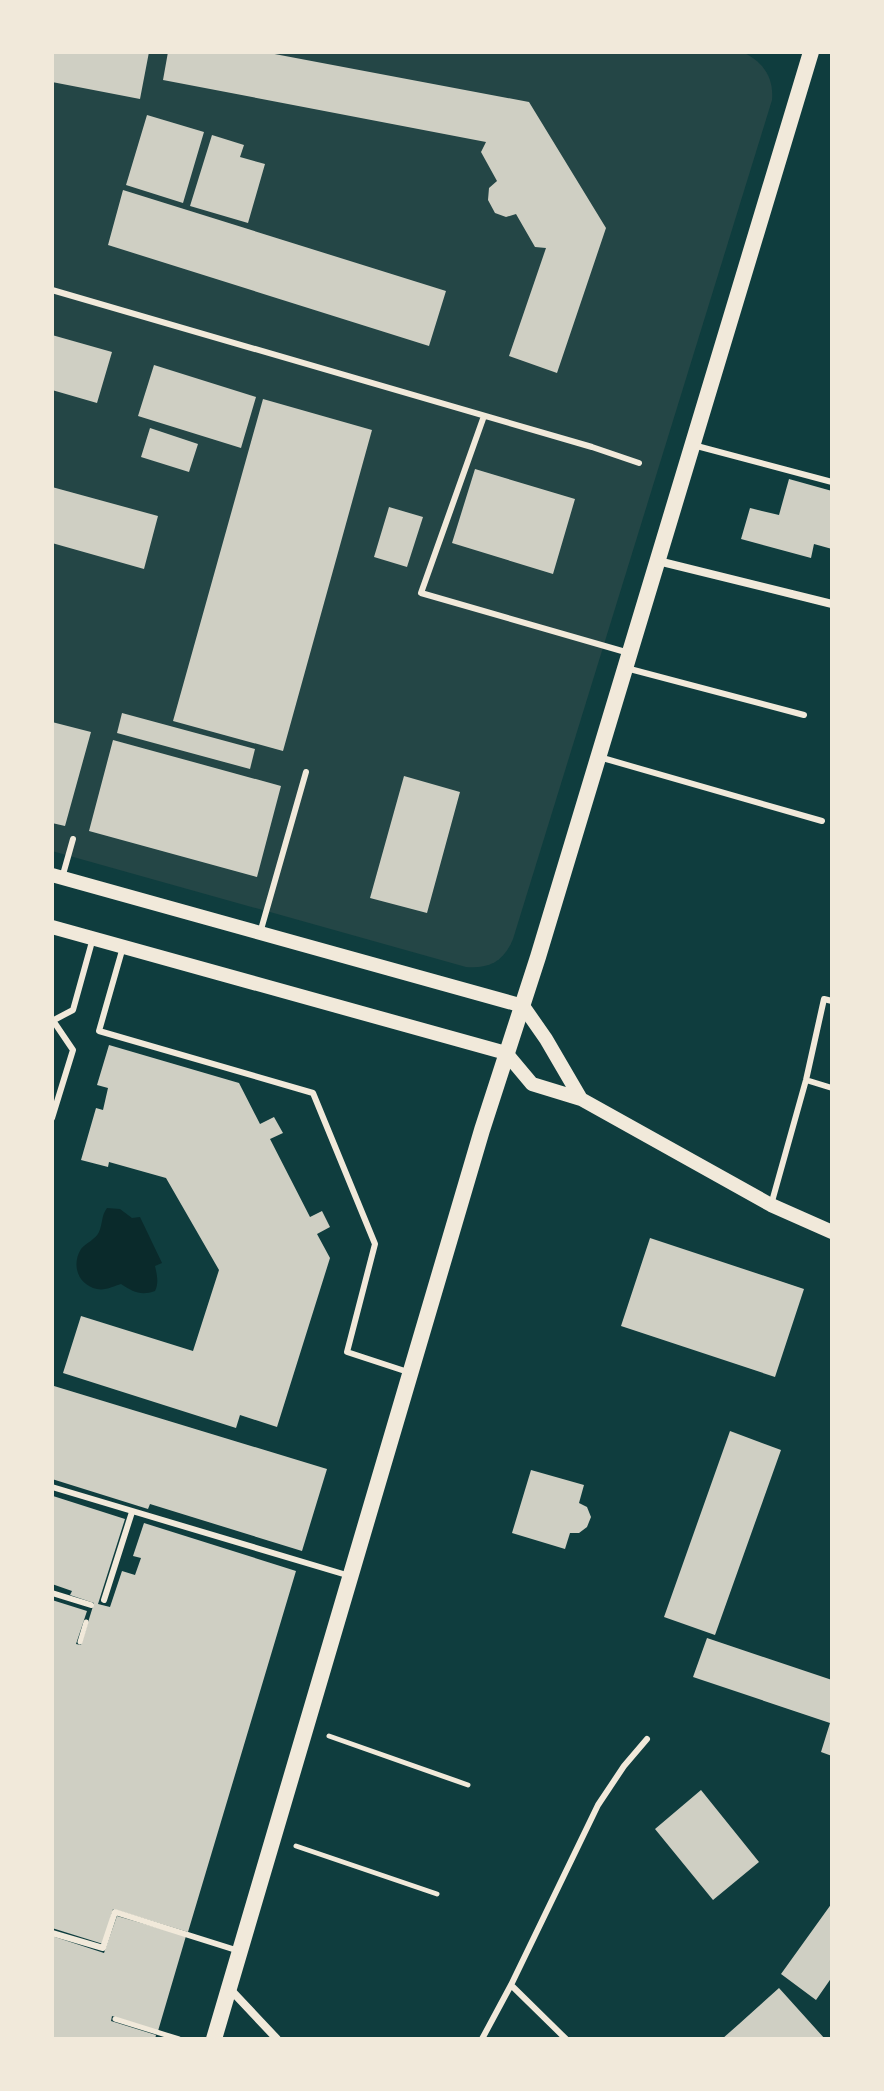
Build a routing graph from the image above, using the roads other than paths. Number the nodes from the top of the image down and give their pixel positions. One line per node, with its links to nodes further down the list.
1 (811, 52): 4 (main road)
2 (52, 290): 3 (lane)
3 (484, 416): 5 (lane); 9 (lane)
4 (693, 445): 6 (lane); 7 (main road)
5 (639, 463)
6 (832, 482)
7 (658, 561): 8 (street); 9 (main road)
8 (832, 604)
9 (628, 661): 10 (lane); 11 (main road)
10 (804, 715)
11 (599, 757): 13 (lane); 21 (main road)
12 (306, 772): 17 (lane)
13 (822, 821)
14 (73, 839): 15 (lane)
15 (57, 877): 17 (street)
16 (52, 927): 18 (street)
17 (260, 933): 21 (street)
18 (93, 938): 19 (street); 22 (lane)
19 (123, 947): 23 (street); 30 (lane)
20 (832, 1001): 24 (lane)
21 (523, 1006): 23 (main road); 26 (street)
22 (53, 1020): 27 (lane)
23 (506, 1053): 26 (street); 30 (main road)
24 (806, 1080): 25 (lane); 28 (lane)
25 (832, 1088)
26 (581, 1099): 28 (street)
27 (52, 1118)
28 (771, 1205): 29 (street)
29 (832, 1232)
30 (411, 1373): 33 (main road)
31 (52, 1487): 32 (lane)
32 (132, 1512): 33 (lane); 35 (lane)
33 (350, 1576): 39 (main road)
34 (52, 1593): 36 (lane)
35 (104, 1600)
36 (91, 1605)
37 (647, 1739): 40 (lane)
38 (52, 1933): 39 (lane)
39 (239, 1951): 41 (main road)
40 (511, 1985): 44 (lane); 45 (lane)
41 (229, 1987): 42 (main road); 43 (street)
42 (214, 2039)
43 (277, 2039)
44 (482, 2039)
45 (566, 2039)

